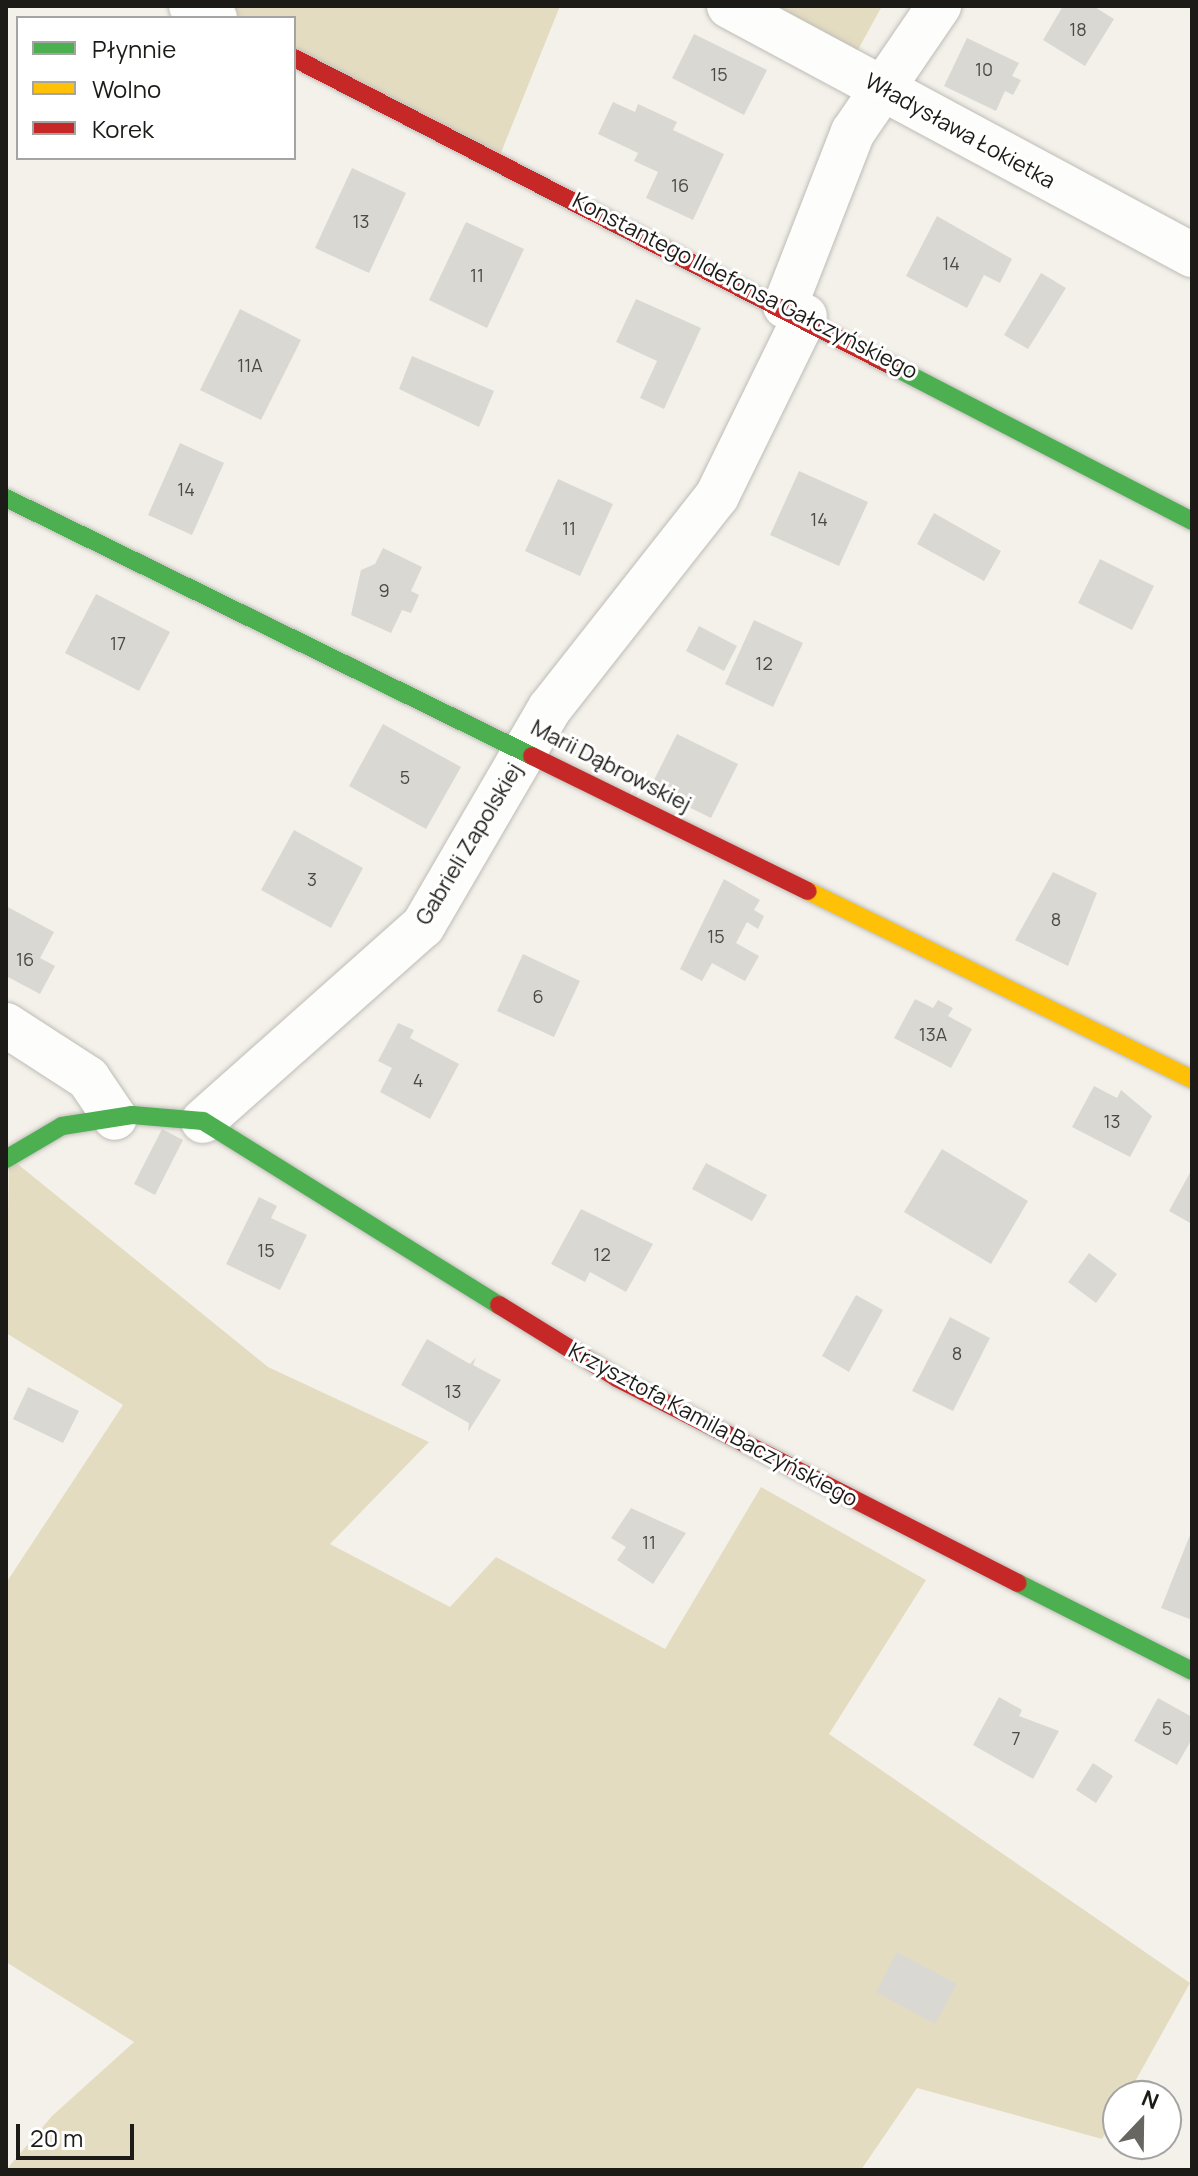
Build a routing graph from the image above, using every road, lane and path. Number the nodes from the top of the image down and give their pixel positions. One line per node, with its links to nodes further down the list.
1 (191, 6): 4 (street)
2 (729, 6): 6 (street, Władysława Łokietka)
3 (939, 6): 6 (street, Gabrieli Zapolskiej)
4 (211, 16)
5 (296, 59): 8 (street, Konstantego Ildefonsa Gałczyńskiego)
6 (880, 91): 7 (street, Władysława Łokietka); 8 (street, Gabrieli Zapolskiej)
7 (1192, 255)
8 (795, 311): 10 (street, Konstantego Ildefonsa Gałczyńskiego); 11 (street, Gabrieli Zapolskiej)
9 (6, 498): 11 (street, Marii Dąbrowskiej)
10 (1192, 521)
11 (526, 750): 13 (street, Marii Dąbrowskiej); 15 (street, Gabrieli Zapolskiej)
12 (6, 1025): 14 (street)
13 (1192, 1079)
14 (115, 1118): 15 (street, Krzysztofa Kamila Baczyńskiego); 16 (street, Krzysztofa Kamila Baczyńskiego)
15 (203, 1121): 17 (street, Krzysztofa Kamila Baczyńskiego)
16 (6, 1159)
17 (1192, 1671)

